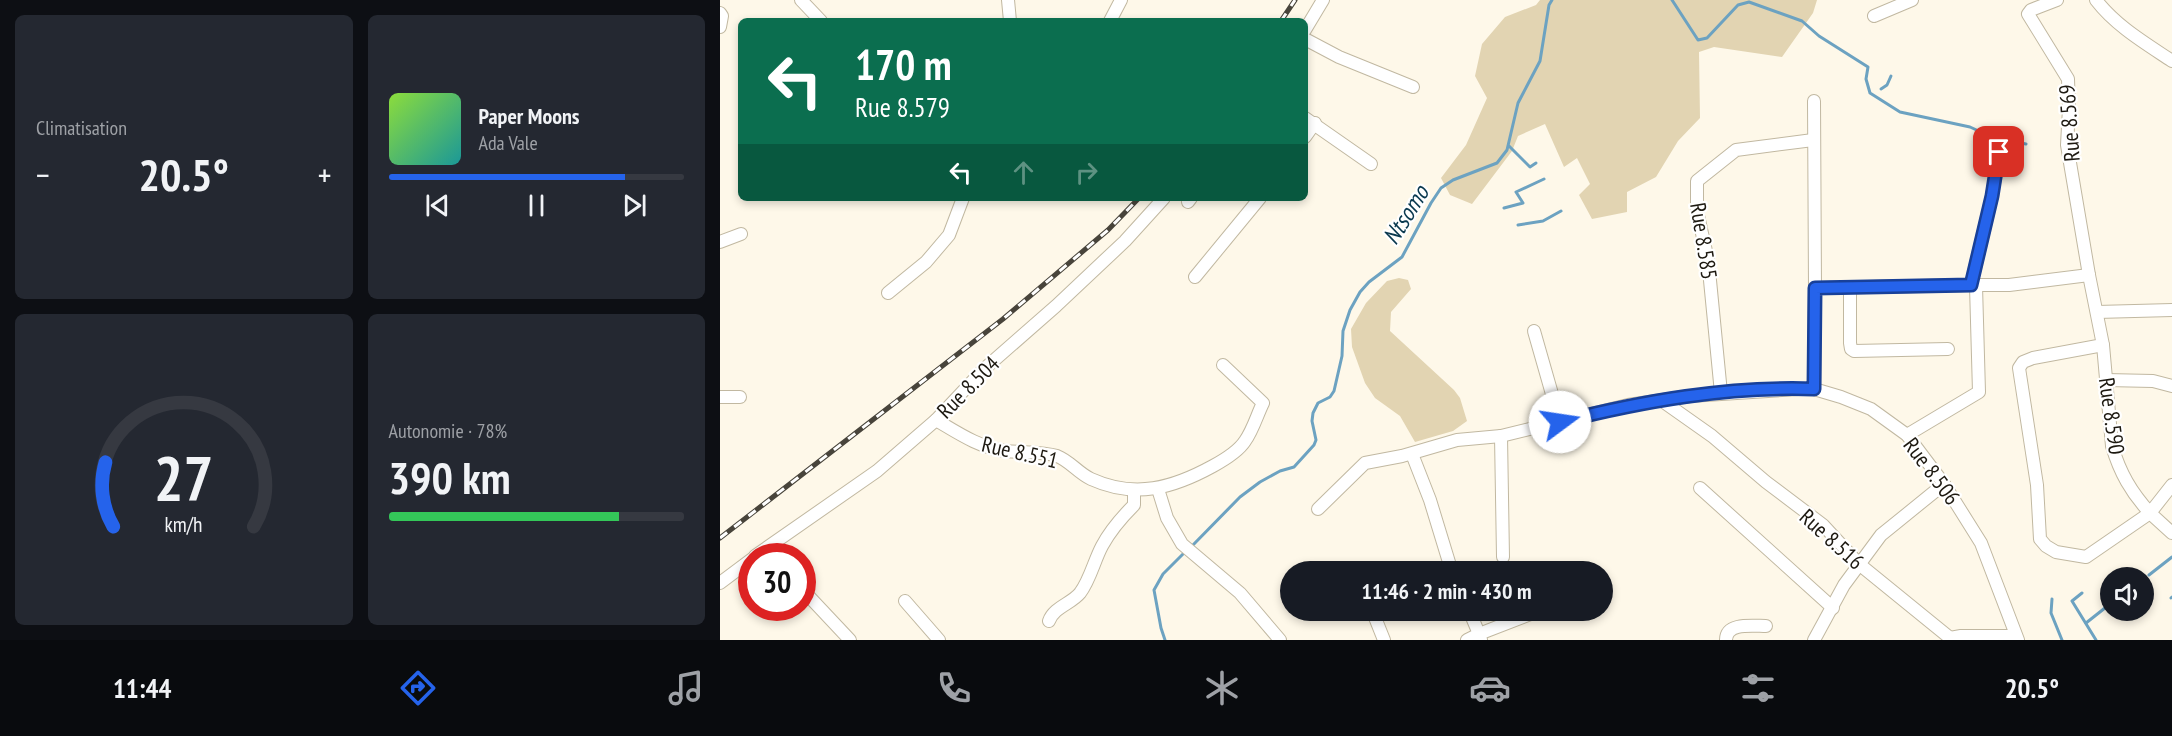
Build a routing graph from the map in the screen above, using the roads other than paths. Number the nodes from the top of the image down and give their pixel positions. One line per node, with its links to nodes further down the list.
1 (801, 0): 10 (street)
2 (1008, 0): 11 (street)
3 (1122, 0): 12 (street)
4 (1323, 0): 13 (street)
5 (1912, 0): 9 (street)
6 (2057, 0): 28 (street, Rue 8.569)
7 (2096, 0): 16 (street)
8 (720, 13): 14 (street)
9 (1874, 16)
10 (818, 18)
11 (1010, 18)
12 (1112, 18)
13 (1308, 25)
14 (720, 27)
15 (1308, 41): 17 (street)
16 (2172, 61)
17 (1413, 87)
18 (1814, 100): 20 (street)
19 (1310, 121): 22 (street)
20 (1814, 140): 32 (street); 43 (street, Rue 8.585)
21 (1999, 152): 30 (street)
22 (1371, 164)
23 (962, 201): 33 (street)
24 (1161, 201): 47 (street, Rue 8.504)
25 (1258, 201): 29 (street)
26 (741, 234): 27 (street)
27 (720, 242)
28 (2089, 275): 30 (street); 35 (street, Rue 8.590)
29 (1195, 277)
30 (1973, 285): 31 (street); 49 (street)
31 (1850, 287): 32 (street); 38 (street)
32 (1815, 288): 42 (street)
33 (888, 293)
34 (2172, 310): 35 (street)
35 (2097, 312): 37 (street, Rue 8.590)
36 (1534, 331): 48 (street)
37 (2103, 345): 40 (street, Rue 8.590); 58 (street)
38 (1948, 349)
39 (1223, 365): 55 (street, Rue 8.551)
40 (2106, 380): 41 (street); 58 (street, Rue 8.590)
41 (2172, 386)
42 (1814, 389): 43 (street, Rue 8.506); 49 (street, Rue 8.506)
43 (1721, 393): 46 (street, Rue 8.506)
44 (720, 397): 45 (street)
45 (740, 397)
46 (1661, 400): 48 (street, Rue 8.506); 63 (street, Rue 8.516)
47 (936, 420): 56 (street, Rue 8.551); 60 (street, Rue 8.504)
48 (1560, 422): 50 (street, Rue 8.506)
49 (1907, 435): 52 (street, Rue 8.506)
50 (1502, 436): 51 (street, Rue 8.506); 61 (street)
51 (1412, 454): 57 (street, Rue 8.506); 62 (street)
52 (1944, 484): 63 (street); 75 (street, Rue 8.506)
53 (2172, 485): 58 (street)
54 (1700, 488): 68 (street)
55 (1158, 489): 56 (street, Rue 8.551); 79 (street)
56 (1134, 490): 69 (street)
57 (1318, 509)
58 (2150, 513): 59 (street, Rue 8.590)
59 (2172, 533)
60 (779, 543)
61 (1503, 557)
62 (1449, 561)
63 (1859, 564): 68 (street); 76 (street, Rue 8.516)
64 (738, 570): 65 (street)
65 (720, 583)
66 (905, 601): 78 (street)
67 (816, 604): 77 (street)
68 (1833, 608): 83 (street)
69 (1048, 621)
70 (1376, 621): 80 (street)
71 (1473, 621): 74 (street)
72 (1516, 621): 74 (street)
73 (1766, 626): 82 (street)
74 (1480, 637): 81 (street)
75 (2017, 638): 76 (street, Rue 8.516)
76 (1950, 639)
77 (850, 640)
78 (939, 640)
79 (1280, 640)
80 (1384, 640)
81 (1467, 640)
82 (1726, 640)
83 (1814, 640)

